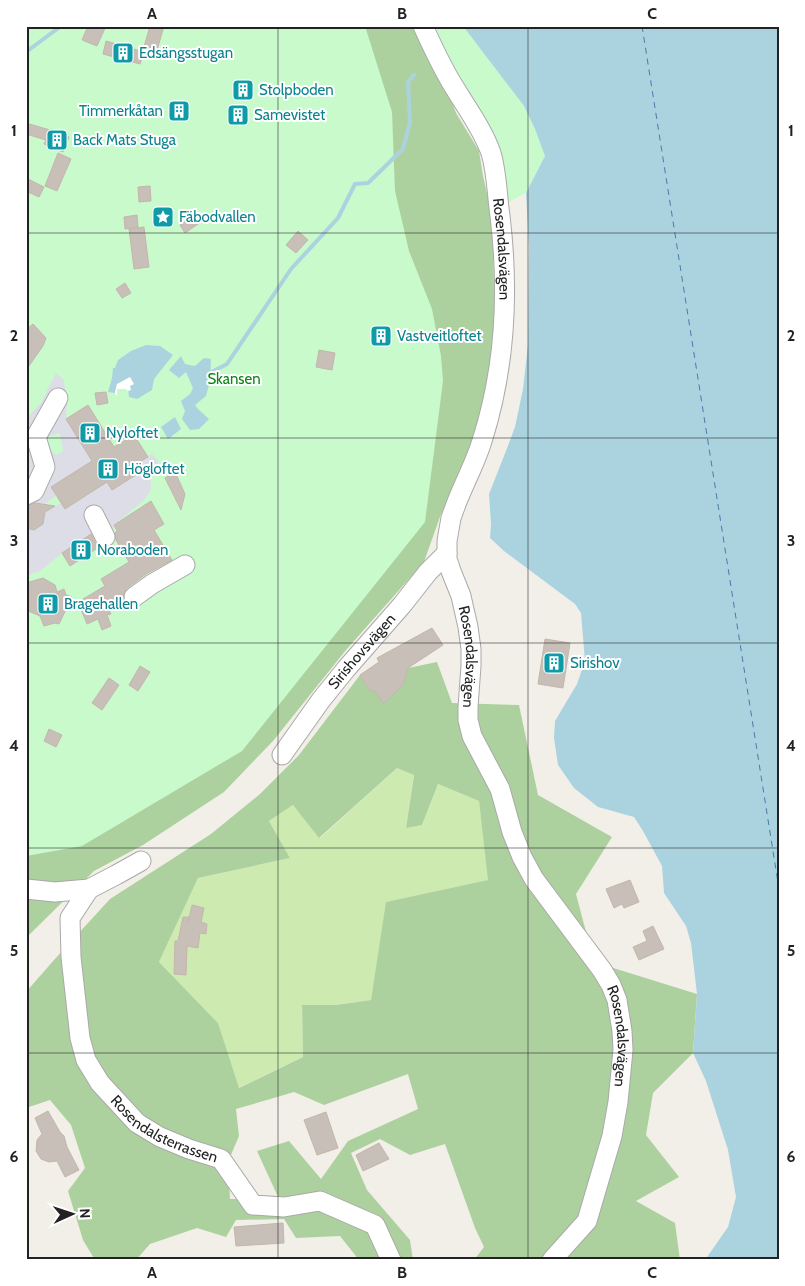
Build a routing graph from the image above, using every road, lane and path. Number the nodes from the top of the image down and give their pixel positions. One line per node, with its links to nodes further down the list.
1 (423, 26): 6 (street, Rosendalsvägen)
2 (58, 398): 3 (street)
3 (26, 495)
4 (94, 515): 5 (street)
5 (105, 537)
6 (447, 552): 9 (street, Sirishovsvägen); 14 (street, Rosendalsvägen)
7 (185, 565): 8 (street)
8 (134, 597)
9 (282, 755)
10 (141, 860): 12 (street)
11 (26, 889): 12 (street)
12 (89, 889): 13 (street, Rosendalsterrassen)
13 (391, 1260)
14 (552, 1260)

